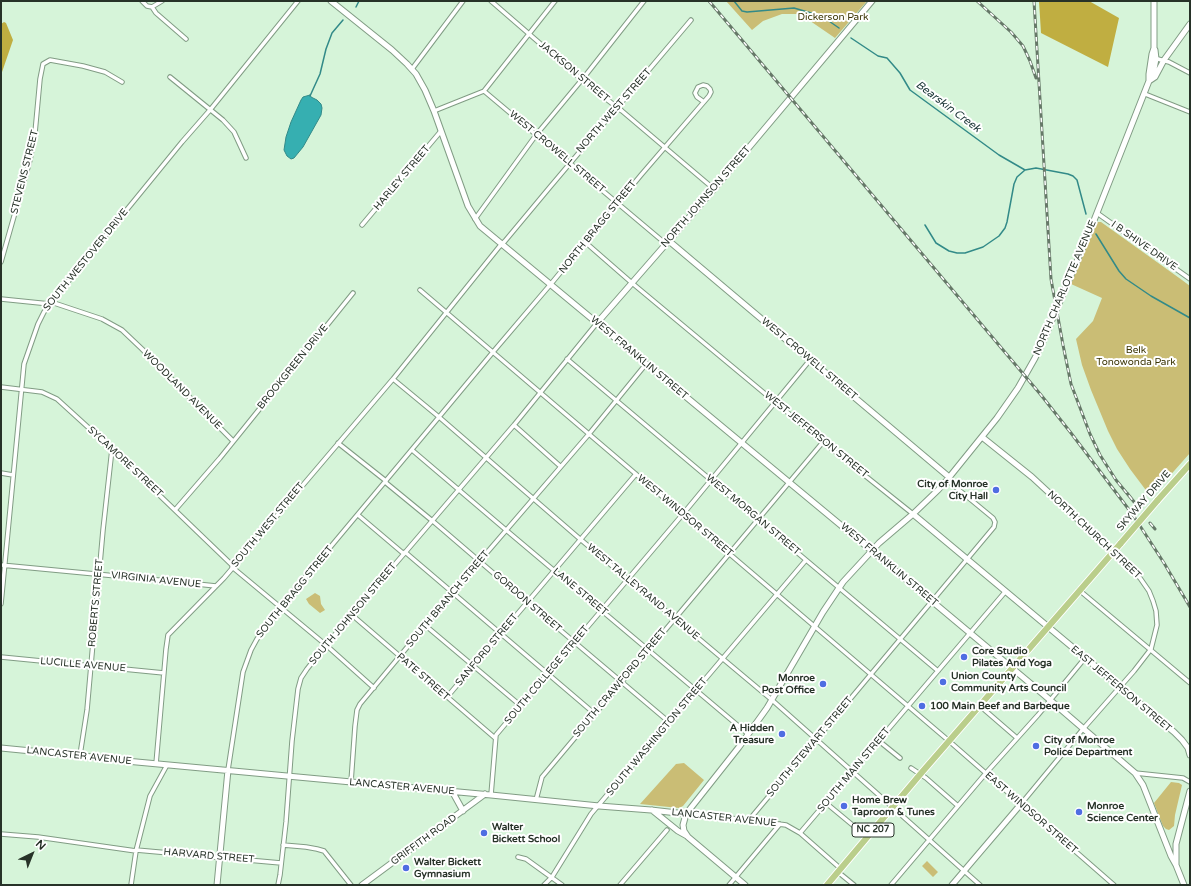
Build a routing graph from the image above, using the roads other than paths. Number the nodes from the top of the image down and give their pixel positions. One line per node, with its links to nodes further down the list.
1 (142, 1): 11 (street)
2 (162, 1): 11 (street)
3 (298, 1): 28 (street, SOUTH WESTOVER DRIVE)
4 (331, 1): 18 (main road, WEST FRANKLIN STREET)
5 (463, 1): 18 (street)
6 (491, 1): 14 (street, JACKSON STREET)
7 (555, 1): 14 (street)
8 (644, 1): 21 (street)
9 (872, 1): 36 (main road, NORTH JOHNSON STREET)
10 (1154, 1): 16 (main road)
11 (152, 7): 15 (street)
12 (691, 20): 27 (street, NORTH WEST STREET)
13 (1190, 24): 17 (main road)
14 (529, 34): 21 (street, JACKSON STREET); 24 (street)
15 (186, 39)
16 (1154, 58): 17 (street); 22 (main road, NORTH CHARLOTTE AVENUE)
17 (1164, 60): 19 (street); 22 (main road)
18 (412, 69): 29 (main road, WEST FRANKLIN STREET)
19 (1190, 72)
20 (170, 77): 28 (street)
21 (582, 79): 27 (street, JACKSON STREET); 32 (street)
22 (1149, 81): 25 (main road, NORTH CHARLOTTE AVENUE)
23 (122, 82): 44 (street, STEVENS STREET)
24 (484, 90): 29 (street); 32 (street, WEST CROWELL STREET)
25 (1145, 94): 30 (street); 38 (main road, NORTH CHARLOTTE AVENUE)
26 (704, 102): 26 (street); 33 (street, NORTH BRAGG STREET)
27 (617, 108): 33 (street, JACKSON STREET); 35 (street, NORTH WEST STREET)
28 (210, 110): 34 (street); 51 (street, SOUTH WESTOVER DRIVE)
29 (434, 110): 31 (main road, WEST FRANKLIN STREET)
30 (1190, 112)
31 (441, 131): 39 (main road, WEST FRANKLIN STREET); 40 (street, HARLEY STREET)
32 (536, 135): 35 (street, WEST CROWELL STREET); 39 (street)
33 (665, 147): 36 (street, JACKSON STREET); 37 (street, NORTH BRAGG STREET)
34 (246, 158)
35 (570, 163): 37 (street, WEST CROWELL STREET); 43 (street, NORTH WEST STREET)
36 (714, 189): 42 (main road, NORTH JOHNSON STREET)
37 (618, 203): 41 (street, NORTH BRAGG STREET); 42 (street, WEST CROWELL STREET)
38 (1097, 213): 45 (street, I B SHIVE DRIVE); 67 (main road, NORTH CHARLOTTE AVENUE)
39 (475, 219): 43 (main road, WEST FRANKLIN STREET)
40 (362, 225)
41 (585, 242): 46 (street, WEST JEFFERSON STREET); 47 (street, NORTH BRAGG STREET)
42 (668, 242): 46 (main road, NORTH JOHNSON STREET); 56 (main road, WEST CROWELL STREET)
43 (502, 244): 47 (main road, WEST FRANKLIN STREET); 52 (street, NORTH WEST STREET)
44 (1, 262)
45 (1190, 279)
46 (632, 283): 53 (main road, NORTH JOHNSON STREET); 63 (street, WEST JEFFERSON STREET)
47 (550, 285): 53 (main road, WEST FRANKLIN STREET); 54 (street, NORTH BRAGG STREET)
48 (420, 290): 52 (street, WEST WINDSOR STREET)
49 (353, 293): 68 (street, BROOKGREEN DRIVE)
50 (1, 299): 51 (street, WOODLAND AVENUE)
51 (50, 303): 60 (street, SOUTH WESTOVER DRIVE); 68 (street, WOODLAND AVENUE)
52 (446, 312): 54 (street, WEST WINDSOR STREET); 58 (street, SOUTH WEST STREET)
53 (597, 323): 55 (street, NORTH JOHNSON STREET); 57 (main road, WEST FRANKLIN STREET)
54 (493, 352): 61 (street, WEST WINDSOR STREET); 64 (street, SOUTH BRAGG STREET)
55 (567, 359): 61 (street, NORTH JOHNSON STREET); 62 (street, WEST MORGAN STREET)
56 (810, 360): 63 (street, SOUTH COLLEGE STREET); 80 (main road, WEST CROWELL STREET)
57 (646, 364): 62 (street, SOUTH BRANCH STREET); 71 (main road, WEST FRANKLIN STREET)
58 (393, 379): 64 (street, WEST TALLEYRAND AVENUE); 70 (street, SOUTH WEST STREET)
59 (1, 386): 60 (street, SYCAMORE STREET)
60 (22, 389): 72 (street, SYCAMORE STREET); 78 (street, SOUTH WESTOVER DRIVE)
61 (540, 392): 65 (street, SOUTH JOHNSON STREET); 66 (street, WEST WINDSOR STREET)
62 (616, 400): 66 (street, SOUTH BRANCH STREET); 81 (street, WEST MORGAN STREET)
63 (776, 402): 69 (street, WEST JEFFERSON STREET); 71 (street, SOUTH COLLEGE STREET)
64 (439, 417): 73 (street, SOUTH BRAGG STREET); 74 (street, WEST TALLEYRAND AVENUE)
65 (514, 425): 74 (street, SOUTH JOHNSON STREET); 76 (street)
66 (589, 434): 76 (street, SOUTH BRANCH STREET); 79 (street, WEST WINDSOR STREET)
67 (982, 437): 80 (main road, NORTH CHARLOTTE AVENUE); 96 (main road, NORTH CHURCH STREET)
68 (233, 441): 86 (street)
69 (823, 442): 83 (street, SOUTH CRAWFORD STREET); 89 (street, WEST JEFFERSON STREET)
70 (338, 443): 82 (street, GORDON STREET); 103 (street, SOUTH WEST STREET)
71 (741, 443): 81 (street, SOUTH COLLEGE STREET); 83 (main road, WEST FRANKLIN STREET)
72 (112, 449): 86 (street, SYCAMORE STREET); 105 (street, ROBERTS STREET)
73 (412, 450): 82 (street, SOUTH BRAGG STREET); 84 (street, LANE STREET)
74 (486, 458): 84 (street, SOUTH JOHNSON STREET); 85 (street, WEST TALLEYRAND AVENUE)
75 (1190, 464): 96 (main road, SKYWAY DRIVE / NC 207, bridge)
76 (560, 466): 85 (street, SOUTH BRANCH STREET)
77 (1, 473): 78 (street)
78 (13, 474): 102 (street, SOUTH WESTOVER DRIVE)
79 (636, 474): 88 (street, WEST WINDSOR STREET); 94 (street, SANFORD STREET)
80 (948, 478): 89 (main road, NORTH CHARLOTTE AVENUE); 91 (street, WEST CROWELL STREET)
81 (711, 480): 88 (street, SOUTH COLLEGE STREET); 90 (street, WEST MORGAN STREET)
82 (385, 481): 87 (street, SOUTH BRAGG STREET); 92 (street, GORDON STREET)
83 (789, 483): 90 (street, SOUTH CRAWFORD STREET); 95 (main road, WEST FRANKLIN STREET)
84 (459, 489): 92 (street, SOUTH JOHNSON STREET); 93 (street, LANE STREET)
85 (534, 498): 93 (street, SOUTH BRANCH STREET); 94 (street, WEST TALLEYRAND AVENUE)
86 (175, 510): 103 (street, SYCAMORE STREET)
87 (358, 514): 97 (street); 116 (street, SOUTH BRAGG STREET)
88 (683, 514): 98 (street, WEST WINDSOR STREET); 106 (street, SOUTH COLLEGE STREET)
89 (913, 514): 95 (main road, NORTH CHARLOTTE AVENUE); 99 (main road, WEST JEFFERSON STREET)
90 (758, 520): 98 (street, SOUTH CRAWFORD STREET); 100 (street, WEST MORGAN STREET)
91 (994, 520): 99 (street, SOUTH STEWART STREET)
92 (432, 521): 97 (street, SOUTH JOHNSON STREET); 101 (street, GORDON STREET)
93 (506, 530): 101 (street, SOUTH BRANCH STREET); 104 (street, LANE STREET)
94 (580, 539): 104 (street, SANFORD STREET); 106 (street, WEST TALLEYRAND AVENUE)
95 (872, 551): 108 (main road, NORTH CHARLOTTE AVENUE); 113 (main road, WEST FRANKLIN STREET)
96 (1113, 552): 109 (main road, NC 207); 128 (street, NORTH CHURCH STREET)
97 (405, 553): 110 (street); 118 (street, SOUTH JOHNSON STREET)
98 (730, 554): 112 (street, WEST WINDSOR STREET); 119 (street, SOUTH CRAWFORD STREET)
99 (967, 559): 111 (main road, WEST JEFFERSON STREET); 113 (street, SOUTH STEWART STREET)
100 (806, 560): 108 (street, WEST MORGAN STREET); 112 (street, SOUTH WASHINGTON STREET)
101 (480, 561): 110 (street, SOUTH BRANCH STREET); 114 (street, GORDON STREET)
102 (3, 566): 105 (street, VIRGINIA AVENUE); 115 (street, SOUTH WESTOVER DRIVE)
103 (233, 567): 107 (street, SOUTH WEST STREET); 116 (street, SYCAMORE STREET)
104 (554, 570): 114 (street, SANFORD STREET); 117 (street, LANE STREET)
105 (99, 575): 107 (street, VIRGINIA AVENUE); 134 (street, ROBERTS STREET)
106 (628, 579): 117 (street, SOUTH COLLEGE STREET); 119 (street, WEST TALLEYRAND AVENUE)
107 (216, 586): 138 (street, SOUTH WEST STREET)
108 (839, 588): 121 (main road, NORTH CHARLOTTE AVENUE); 125 (street, WEST MORGAN STREET)
109 (1080, 590): 122 (main road, NC 207); 128 (street)
110 (453, 592): 120 (street, SOUTH BRANCH STREET); 123 (street)
111 (1005, 592): 122 (main road, WEST JEFFERSON STREET); 124 (street, SOUTH MAIN STREET)
112 (777, 594): 121 (street, WEST WINDSOR STREET); 133 (street, SOUTH WASHINGTON STREET)
113 (932, 601): 124 (main road, WEST FRANKLIN STREET); 125 (street, SOUTH STEWART STREET)
114 (527, 602): 123 (street, SANFORD STREET); 126 (street, GORDON STREET)
115 (1, 604)
116 (281, 607): 127 (street, SYCAMORE STREET); 168 (street, SOUTH BRAGG STREET)
117 (601, 610): 126 (street, SOUTH COLLEGE STREET); 129 (street, LANE STREET)
118 (352, 615): 127 (street, SOUTH JOHNSON STREET); 130 (street, PATE STREET)
119 (675, 618): 129 (street, SOUTH CRAWFORD STREET); 133 (street, WEST TALLEYRAND AVENUE)
120 (426, 626): 130 (street, SOUTH BRANCH STREET); 135 (street)
121 (815, 626): 140 (street, WEST WINDSOR STREET); 147 (main road, NORTH CHARLOTTE AVENUE)
122 (1047, 627): 132 (main road, EAST JEFFERSON STREET); 136 (main road, NC 207)
123 (500, 633): 135 (street, SANFORD STREET); 139 (street)
124 (970, 633): 136 (main road, WEST FRANKLIN STREET); 137 (street, SOUTH MAIN STREET)
125 (901, 639): 137 (street, WEST MORGAN STREET); 140 (street, SOUTH STEWART STREET)
126 (574, 642): 139 (street, SOUTH COLLEGE STREET); 141 (street, GORDON STREET)
127 (326, 645): 144 (street, SYCAMORE STREET); 173 (street, SOUTH JOHNSON STREET)
128 (1151, 649): 142 (street); 143 (street, NORTH CHURCH STREET)
129 (648, 650): 141 (street, SOUTH CRAWFORD STREET); 145 (street, LANE STREET)
130 (400, 656): 144 (street, SOUTH BRANCH STREET); 146 (street, PATE STREET)
131 (1, 657): 134 (street, LUCILLE AVENUE)
132 (1085, 658): 143 (main road, EAST JEFFERSON STREET); 148 (street)
133 (723, 659): 145 (street, SOUTH WASHINGTON STREET); 147 (street, WEST TALLEYRAND AVENUE)
134 (90, 666): 138 (street, LUCILLE AVENUE); 163 (street, ROBERTS STREET)
135 (473, 666): 146 (street, SANFORD STREET); 149 (street)
136 (1012, 668): 148 (main road, WEST FRANKLIN STREET); 151 (main road, NC 207)
137 (938, 671): 150 (street, SOUTH MAIN STREET)
138 (164, 673): 165 (street, SOUTH WEST STREET)
139 (547, 674): 149 (street, SOUTH COLLEGE STREET); 152 (street)
140 (872, 674): 150 (street, WEST WINDSOR STREET); 158 (street, SOUTH STEWART STREET)
141 (621, 682): 152 (street, SOUTH CRAWFORD STREET); 153 (street, GORDON STREET)
142 (1190, 683)
143 (1120, 687): 154 (street, NORTH CHURCH STREET); 162 (main road, EAST JEFFERSON STREET)
144 (374, 688): 174 (street, SOUTH BRANCH STREET)
145 (696, 690): 153 (street, SOUTH WASHINGTON STREET); 155 (street, LANE STREET)
146 (447, 697): 156 (street, PATE STREET)
147 (772, 700): 155 (main road, NORTH CHARLOTTE AVENUE); 158 (street, WEST TALLEYRAND AVENUE)
148 (1050, 700): 154 (main road, WEST FRANKLIN STREET); 157 (street)
149 (521, 706): 156 (street, SOUTH COLLEGE STREET)
150 (909, 706): 159 (street, SOUTH MAIN STREET); 160 (street, WEST WINDSOR STREET)
151 (980, 706): 157 (street); 160 (main road, NC 207)
152 (595, 714): 180 (street, SOUTH CRAWFORD STREET)
153 (669, 722): 183 (street, SOUTH WASHINGTON STREET)
154 (1083, 729): 171 (main road, WEST FRANKLIN STREET); 182 (street, NORTH CHURCH STREET)
155 (748, 734): 188 (main road, NORTH CHARLOTTE AVENUE)
156 (495, 738): 179 (street)
157 (1017, 738): 170 (street)
158 (816, 740): 169 (street, WEST TALLEYRAND AVENUE); 189 (street, SOUTH STEWART STREET)
159 (879, 741): 164 (street); 169 (street, SOUTH MAIN STREET)
160 (949, 741): 170 (street, EAST WINDSOR STREET); 172 (main road, NC 207)
161 (1, 748): 163 (main road, LANCASTER AVENUE)
162 (1190, 755)
163 (80, 756): 165 (main road, LANCASTER AVENUE)
164 (900, 758)
165 (156, 764): 166 (main road, LANCASTER AVENUE)
166 (167, 765): 168 (main road, LANCASTER AVENUE); 198 (street)
167 (910, 768): 172 (street)
168 (228, 770): 173 (main road, LANCASTER AVENUE); 200 (main road, SOUTH BRAGG STREET)
169 (852, 772): 181 (street, SOUTH MAIN STREET); 185 (street, WEST TALLEYRAND AVENUE)
170 (986, 773): 182 (street, EAST WINDSOR STREET); 184 (street)
171 (1134, 773): 175 (street); 202 (main road, WEST FRANKLIN STREET)
172 (920, 774): 184 (street); 185 (main road, NC 207)
173 (289, 776): 174 (main road, LANCASTER AVENUE); 197 (street, SOUTH JOHNSON STREET)
174 (351, 782): 176 (main road, LANCASTER AVENUE)
175 (1190, 782)
176 (452, 791): 178 (main road, LANCASTER AVENUE); 187 (main road)
177 (1190, 791): 202 (main road)
178 (485, 794): 179 (main road, LANCASTER AVENUE); 187 (main road, GRIFFITH ROAD)
179 (491, 795): 180 (main road, LANCASTER AVENUE)
180 (536, 800): 183 (main road, LANCASTER AVENUE)
181 (826, 803): 192 (street, SOUTH MAIN STREET); 195 (street)
182 (1021, 804): 204 (main road); 222 (street, EAST WINDSOR STREET)
183 (598, 806): 186 (main road, LANCASTER AVENUE); 205 (street, SOUTH WASHINGTON STREET)
184 (958, 806): 196 (street)
185 (892, 807): 195 (main road, NC 207); 196 (street, WEST TALLEYRAND AVENUE)
186 (651, 810): 188 (main road, LANCASTER AVENUE); 194 (main road)
187 (463, 811): 211 (main road, GRIFFITH ROAD)
188 (686, 814): 189 (street, LANCASTER AVENUE); 194 (main road)
189 (749, 820): 190 (street, LANCASTER AVENUE)
190 (780, 824): 192 (street, LANCASTER AVENUE); 206 (street)
191 (666, 830): 214 (street)
192 (800, 833): 203 (street, LANCASTER AVENUE)
193 (1, 834): 198 (street, HARVARD STREET)
194 (688, 836): 206 (main road)
195 (867, 837): 203 (main road, NC 207)
196 (929, 840): 204 (street, WEST TALLEYRAND AVENUE); 219 (street)
197 (283, 845): 201 (street, SOUTH JOHNSON STREET); 210 (street)
198 (136, 850): 200 (street, HARVARD STREET); 207 (street)
199 (518, 857): 205 (street)
200 (220, 858): 201 (street, HARVARD STREET); 208 (main road, SOUTH BRAGG STREET)
201 (281, 863): 209 (street, SOUTH JOHNSON STREET)
202 (1176, 865): 223 (main road, WEST FRANKLIN STREET)
203 (839, 870): 217 (main road, NC 207); 218 (street, LANCASTER AVENUE)
204 (964, 871): 220 (main road); 221 (street, WEST TALLEYRAND AVENUE)
205 (552, 877): 212 (street, SOUTH WASHINGTON STREET); 213 (street)
206 (736, 877): 215 (street); 216 (main road)
207 (131, 885)
208 (217, 885)
209 (278, 885)
210 (351, 885)
211 (362, 885)
212 (544, 885)
213 (562, 885)
214 (620, 885)
215 (729, 885)
216 (745, 885)
217 (827, 885)
218 (854, 885)
219 (891, 885)
220 (952, 885)
221 (980, 885)
222 (1114, 885)
223 (1184, 885)

